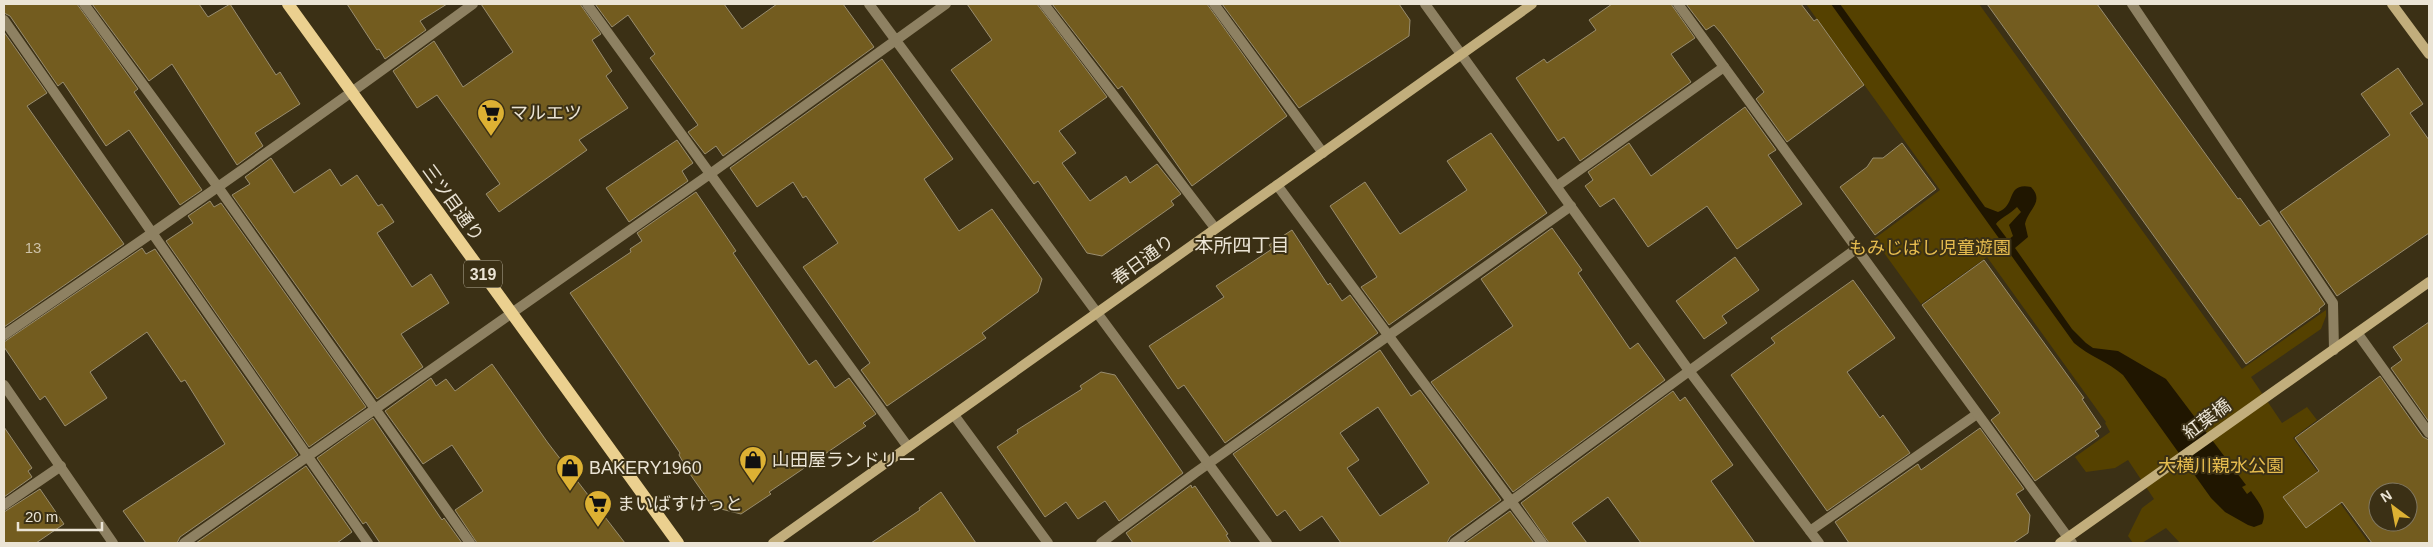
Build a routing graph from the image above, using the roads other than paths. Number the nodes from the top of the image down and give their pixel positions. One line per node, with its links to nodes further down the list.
1 (84, 4): 23 (street)
2 (288, 4): 19 (main road, 三ツ目通り / 319)
3 (587, 4): 21 (street)
4 (870, 4): 15 (street)
5 (946, 4): 15 (street)
6 (1044, 4): 26 (street)
7 (1214, 4): 20 (street)
8 (1425, 4): 16 (street)
9 (1532, 4): 16 (street, 春日通り)
10 (1678, 4): 18 (street)
11 (2132, 4): 35 (street)
12 (2392, 4): 17 (street)
13 (467, 5): 19 (street)
14 (4, 20): 27 (street)
15 (896, 40): 21 (street); 30 (street)
16 (1461, 54): 20 (street, 春日通り); 24 (street)
17 (2429, 54)
18 (1724, 67): 24 (street); 28 (street)
19 (352, 93): 23 (street); 31 (main road, 三ツ目通り / 319)
20 (1322, 153): 22 (street, 春日通り)
21 (710, 174): 31 (street); 42 (street)
22 (1277, 185): 26 (street, 春日通り); 33 (street)
23 (218, 186): 27 (street); 38 (street)
24 (1557, 186): 25 (street)
25 (1571, 206): 33 (street); 36 (street)
26 (1216, 228): 30 (street, 春日通り)
27 (152, 234): 34 (street); 43 (street)
28 (1856, 249): 36 (street); 39 (street)
29 (2429, 282): 32 (street, 紅葉橋)
30 (1096, 313): 40 (street, 春日通り); 44 (street)
31 (512, 314): 38 (street); 55 (main road, 三ツ目通り / 319)
32 (2358, 334): 35 (street, 紅葉橋); 41 (street)
33 (1388, 335): 44 (street); 46 (street)
34 (4, 336)
35 (2334, 350): 50 (street, 紅葉橋)
36 (1690, 372): 46 (street); 48 (street)
37 (4, 385): 45 (street)
38 (375, 410): 43 (street); 54 (street)
39 (1977, 414): 48 (street); 50 (street)
40 (954, 415): 42 (street, 春日通り); 57 (street)
41 (2429, 433)
42 (908, 447): 56 (street, 春日通り)
43 (308, 457): 52 (street); 53 (street)
44 (1209, 463): 58 (street); 59 (street)
45 (61, 466): 47 (street); 51 (street)
46 (1510, 501): 49 (street); 60 (street)
47 (4, 505)
48 (1810, 531): 61 (street)
49 (1458, 542)
50 (2067, 542)
51 (113, 543)
52 (184, 543)
53 (368, 543)
54 (470, 543)
55 (678, 543)
56 (773, 543)
57 (1048, 543)
58 (1101, 543)
59 (1267, 543)
60 (1542, 543)
61 (1819, 543)

